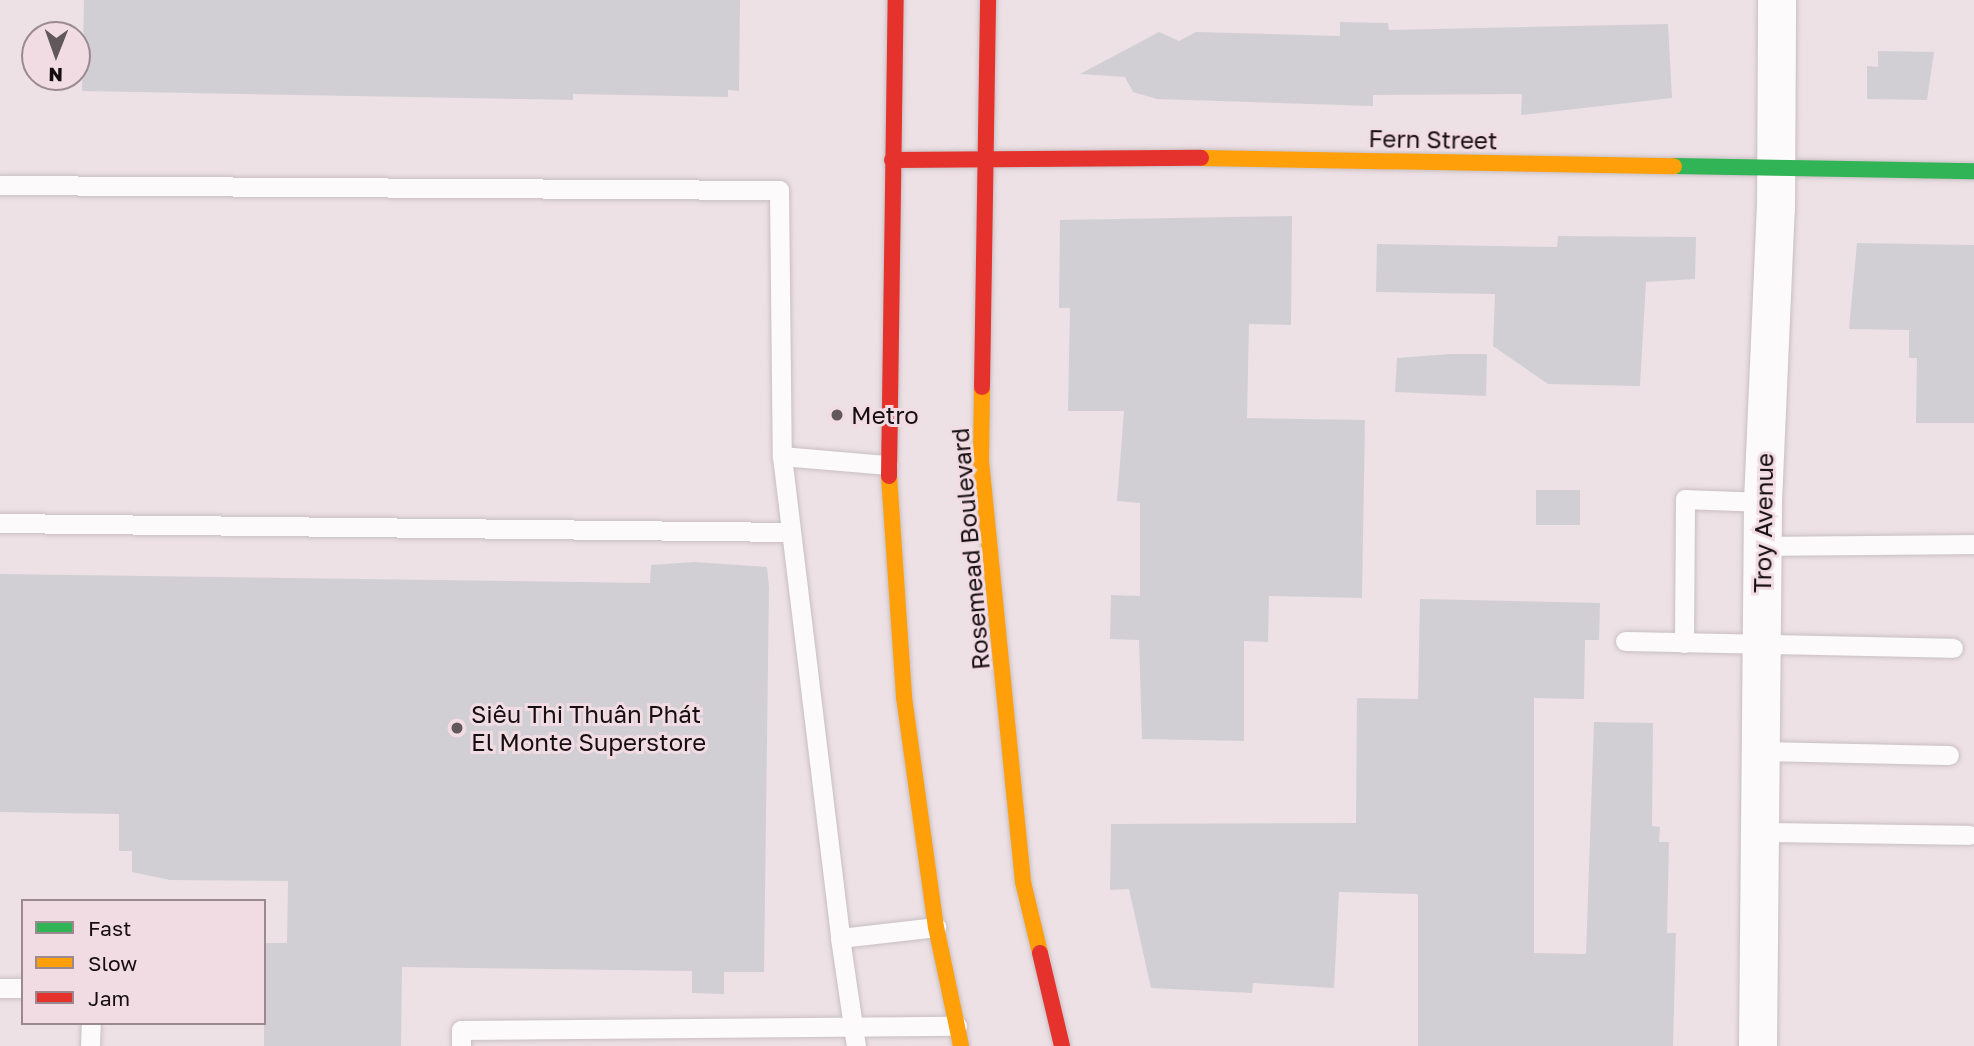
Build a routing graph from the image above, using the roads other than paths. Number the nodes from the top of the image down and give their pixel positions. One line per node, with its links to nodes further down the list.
1 (896, 0): 4 (main road)
2 (988, 0): 5 (main road, Rosemead Boulevard)
3 (1777, 0): 6 (street, Troy Avenue)
4 (892, 160): 5 (main road, Fern Street); 10 (main road)
5 (984, 161): 6 (main road, Fern Street); 26 (main road, Rosemead Boulevard)
6 (1777, 168): 7 (main road, Fern Street); 11 (street, Troy Avenue)
7 (1974, 171)
8 (0, 186): 9 (lane)
9 (782, 456): 10 (lane); 13 (lane)
10 (888, 465): 24 (main road)
11 (1763, 502): 15 (street, Troy Avenue); 17 (lane)
12 (0, 523): 13 (lane)
13 (789, 533): 25 (lane)
14 (1974, 544): 15 (lane)
15 (1762, 546): 18 (street, Troy Avenue)
16 (1625, 641): 17 (lane)
17 (1684, 643): 18 (lane)
18 (1761, 644): 19 (lane); 20 (street, Troy Avenue)
19 (1953, 648)
20 (1760, 751): 21 (lane); 22 (street, Troy Avenue)
21 (1949, 755)
22 (1760, 832): 23 (lane); 37 (street, Troy Avenue)
23 (1969, 835)
24 (936, 927): 25 (lane); 31 (main road)
25 (840, 937): 32 (lane)
26 (1047, 983): 29 (main road); 36 (main road, Rosemead Boulevard)
27 (0, 988): 28 (lane)
28 (21, 988)
29 (1037, 1024)
30 (91, 1025): 33 (lane)
31 (957, 1026): 32 (lane); 35 (main road)
32 (855, 1036): 34 (lane)
33 (90, 1046)
34 (461, 1046)
35 (961, 1046)
36 (1062, 1046)
37 (1758, 1046)

